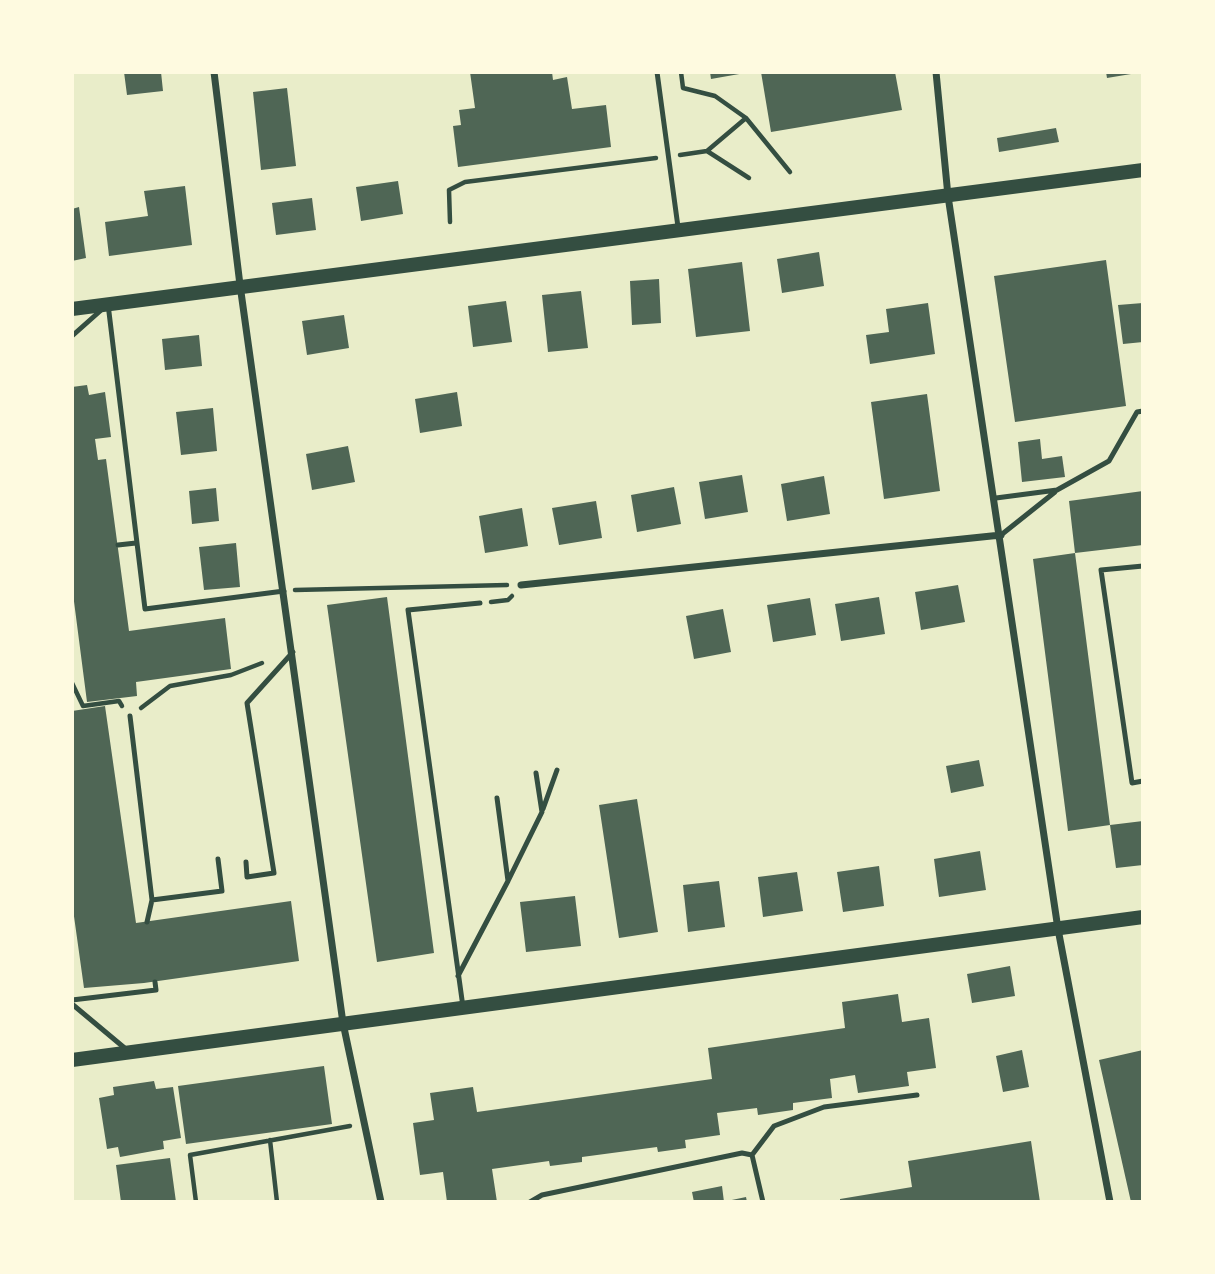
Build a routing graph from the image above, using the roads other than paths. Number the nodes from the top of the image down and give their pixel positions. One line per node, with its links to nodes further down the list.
1 (214, 72): 7 (street)
2 (657, 72): 6 (lane)
3 (936, 72): 5 (street)
4 (1143, 170): 5 (main road)
5 (948, 197): 6 (main road); 13 (street)
6 (678, 230): 7 (main road)
7 (240, 285): 8 (main road); 19 (street)
8 (108, 304): 9 (main road); 10 (lane); 15 (lane)
9 (72, 309)
10 (72, 336)
11 (1143, 411): 12 (lane)
12 (1057, 490): 13 (lane); 14 (lane)
13 (996, 498): 14 (street)
14 (1001, 535): 18 (street); 34 (street)
15 (136, 543): 16 (lane); 19 (lane)
16 (118, 545)
17 (1143, 566): 25 (lane)
18 (522, 585)
19 (284, 591): 21 (street)
20 (480, 603): 35 (lane)
21 (293, 652): 29 (lane); 39 (street)
22 (130, 716): 31 (lane)
23 (557, 770): 27 (lane)
24 (536, 773): 27 (lane)
25 (1143, 781)
26 (496, 798): 30 (lane)
27 (542, 812): 30 (lane)
28 (218, 859): 31 (lane)
29 (246, 862)
30 (508, 881): 35 (lane)
31 (152, 900): 33 (lane)
32 (1143, 917): 34 (main road)
33 (147, 922)
34 (1058, 929): 38 (main road); 47 (street)
35 (458, 976): 38 (lane)
36 (155, 982): 37 (lane)
37 (72, 1002): 40 (lane)
38 (463, 1007): 39 (main road)
39 (343, 1023): 40 (main road); 44 (street)
40 (130, 1052): 41 (main road)
41 (72, 1060)
42 (918, 1095): 43 (lane)
43 (752, 1155): 45 (lane); 46 (lane)
44 (381, 1202)
45 (530, 1202)
46 (763, 1202)
47 (1110, 1202)

